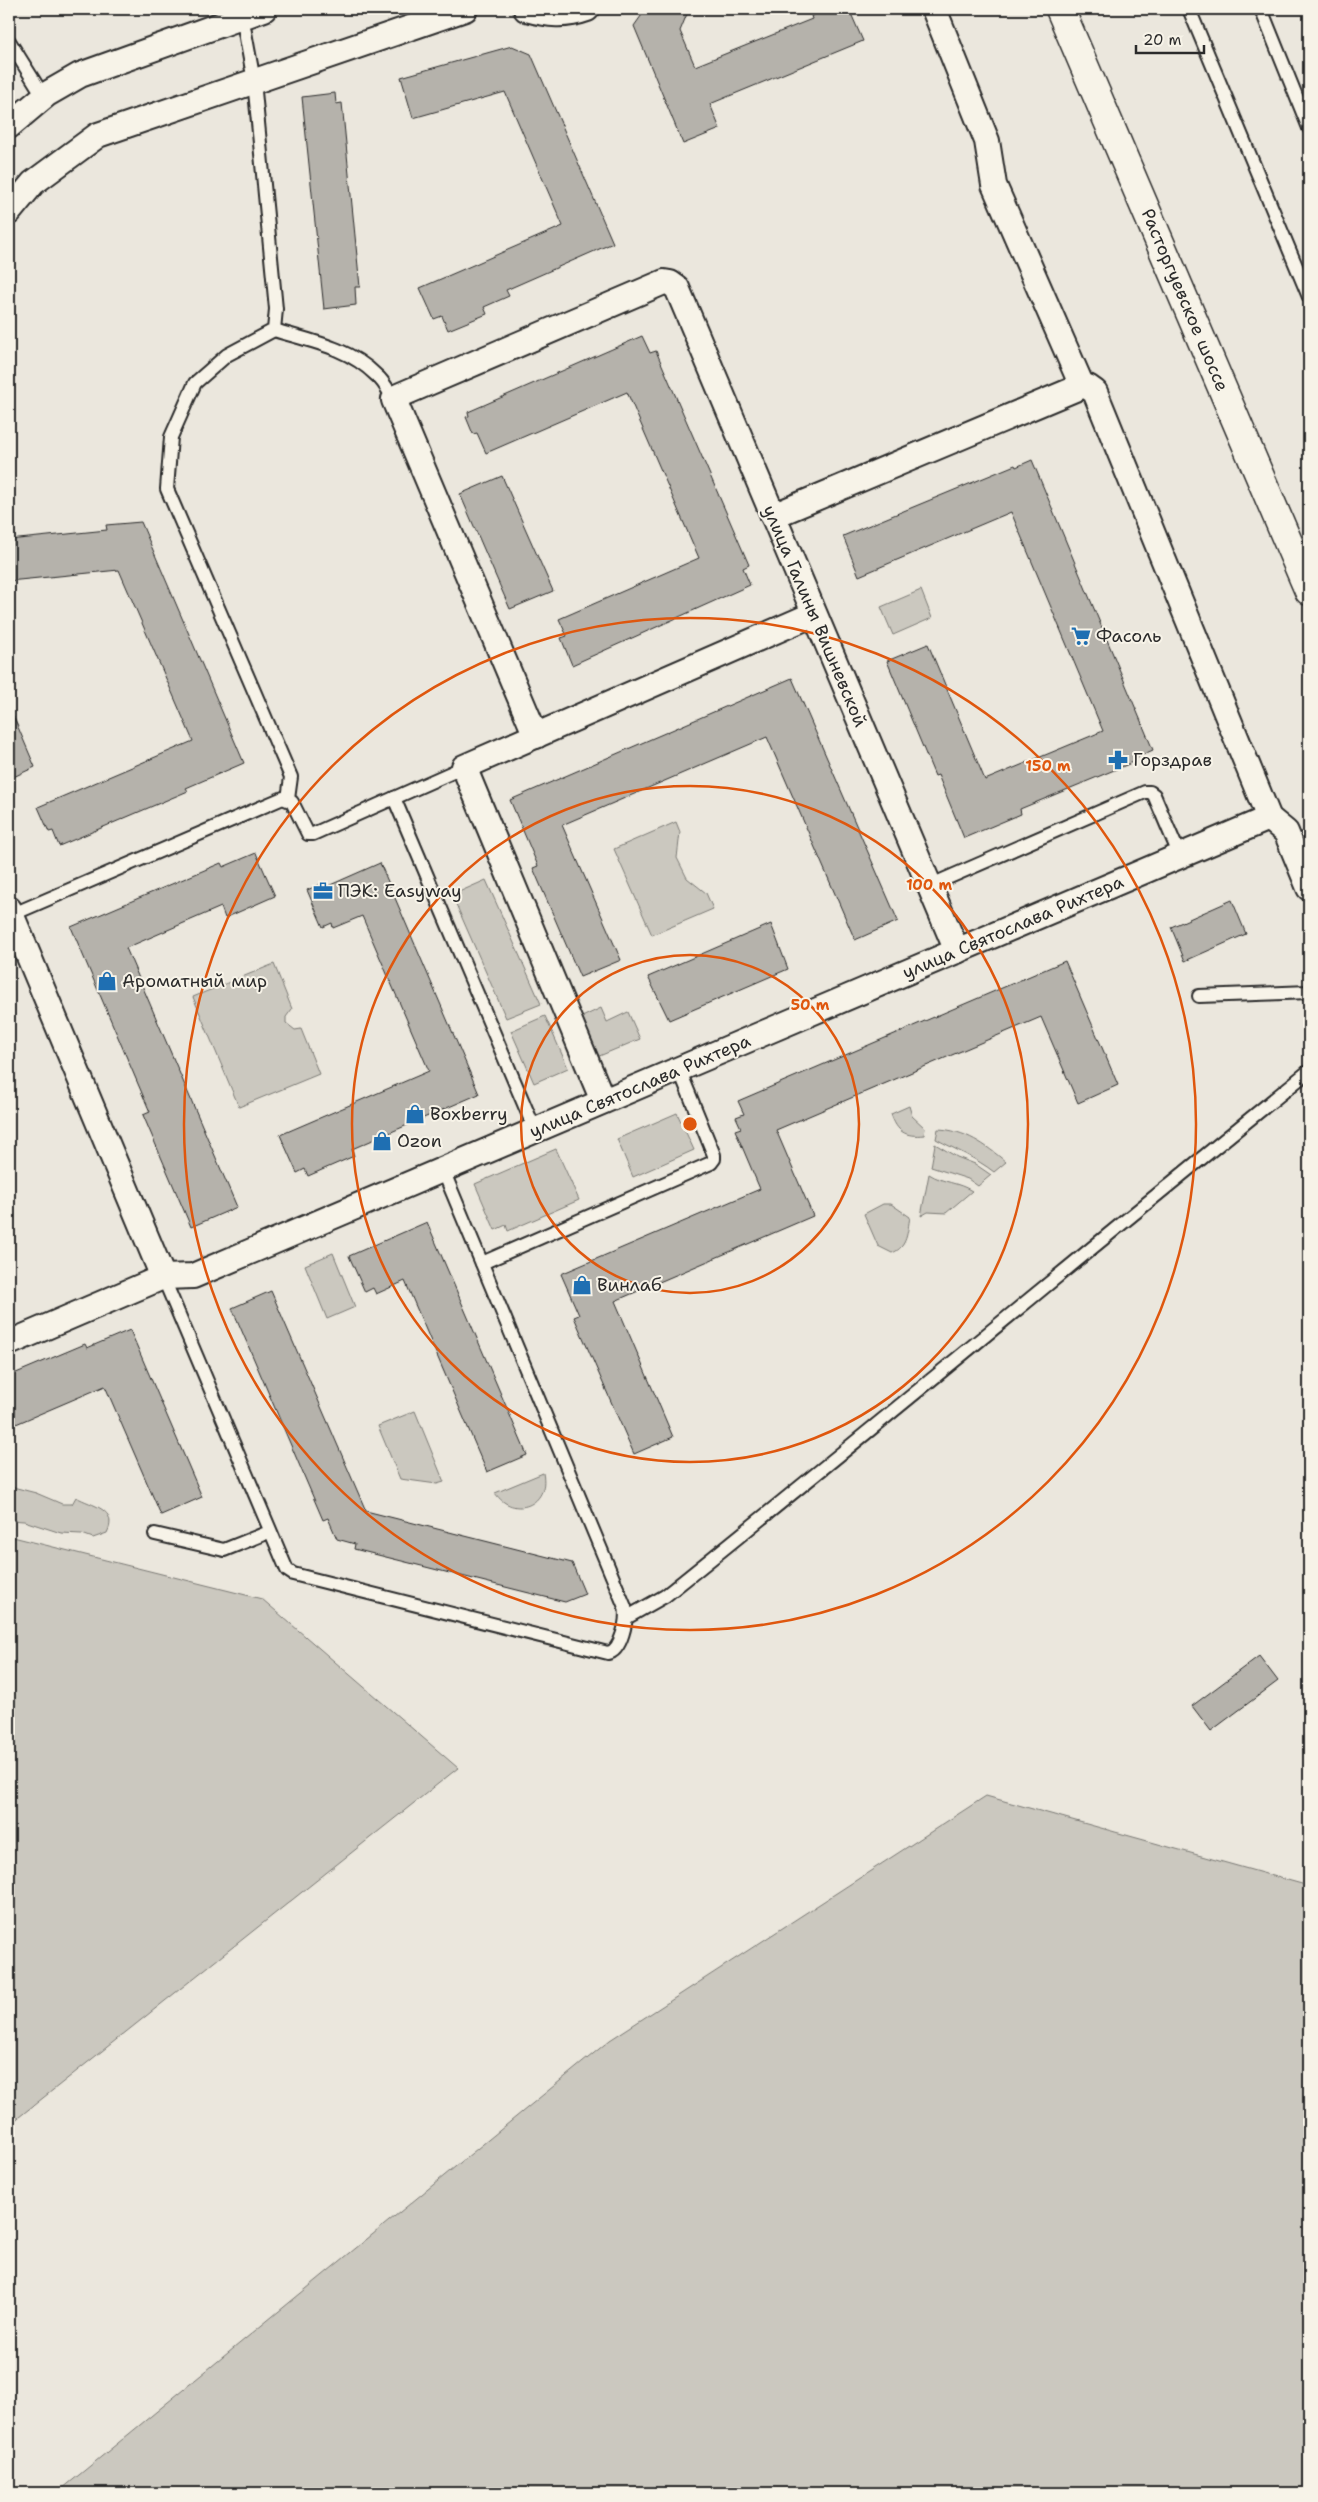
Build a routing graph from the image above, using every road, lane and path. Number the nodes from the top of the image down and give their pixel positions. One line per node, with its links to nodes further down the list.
1 (465, 9): 10 (street)
2 (526, 9): 3 (street)
3 (586, 9)
4 (934, 9): 17 (street)
5 (1060, 9): 20 (main road, Расторгуевское шоссе)
6 (1189, 9): 15 (lane)
7 (1261, 9): 13 (lane)
8 (253, 13): 10 (lane); 11 (street)
9 (9, 41): 11 (lane)
10 (254, 81): 14 (street); 16 (lane)
11 (44, 97): 12 (street)
12 (9, 126)
13 (1309, 128)
14 (9, 212)
15 (1309, 297)
16 (274, 330): 18 (lane); 25 (lane)
17 (1082, 386): 19 (street); 26 (street)
18 (394, 400): 19 (street, улица Галины Вишневской); 22 (street)
19 (773, 516): 21 (street, улица Галины Вишневской)
20 (1309, 591)
21 (814, 614): 22 (street); 28 (street, улица Галины Вишневской)
22 (536, 736): 23 (street)
23 (464, 768): 24 (lane); 36 (street)
24 (394, 798): 25 (lane); 37 (lane)
25 (288, 799): 30 (lane)
26 (1269, 818): 27 (street, улица Святослава Рихтера); 29 (street)
27 (1180, 856): 28 (lane); 31 (street, улица Святослава Рихтера)
28 (929, 886): 31 (street, улица Галины Вишневской)
29 (1309, 888)
30 (10, 912): 40 (street)
31 (957, 951): 34 (street, улица Святослава Рихтера)
32 (1309, 992): 33 (lane)
33 (1199, 996)
34 (679, 1069): 36 (street, улица Святослава Рихтера); 39 (lane)
35 (1309, 1072): 44 (lane)
36 (603, 1101): 37 (street, улица Святослава Рихтера)
37 (535, 1130): 38 (street, улица Святослава Рихтера)
38 (443, 1170): 39 (lane); 40 (street, улица Святослава Рихтера)
39 (482, 1263): 44 (lane)
40 (163, 1277): 41 (street, улица Святослава Рихтера); 42 (lane)
41 (9, 1342)
42 (269, 1532): 43 (lane); 44 (lane)
43 (154, 1534)
44 (626, 1618)

